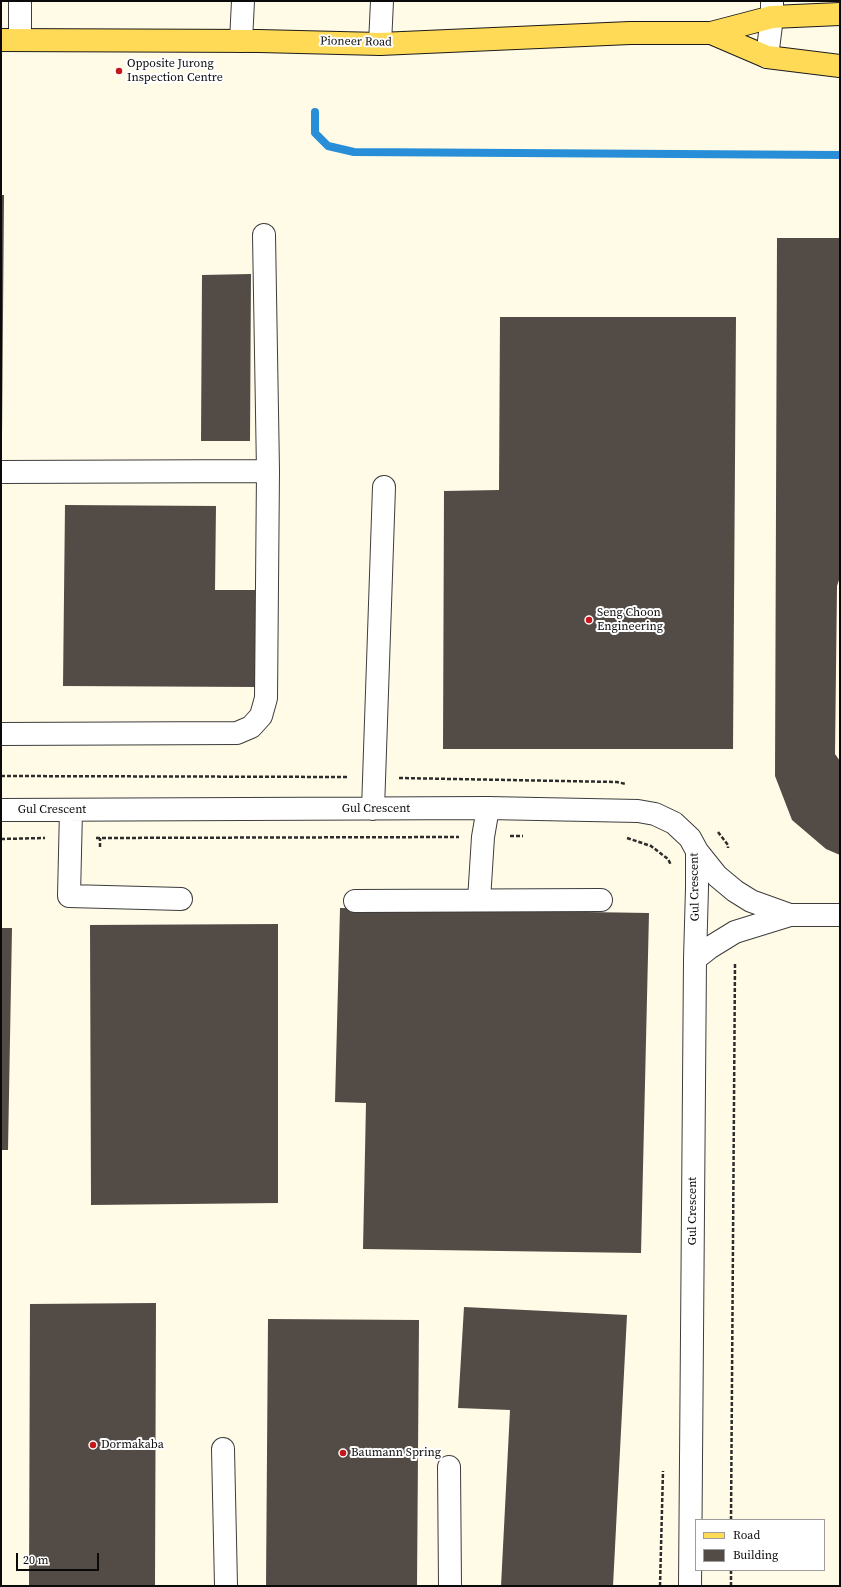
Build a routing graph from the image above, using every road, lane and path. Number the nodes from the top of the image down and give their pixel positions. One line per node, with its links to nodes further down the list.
1 (20, 1): 7 (street)
2 (243, 1): 8 (street)
3 (382, 1): 9 (street)
4 (772, 9): 5 (main road, Pioneer Road); 6 (main road, Pioneer Road); 10 (street)
5 (840, 14)
6 (711, 33): 9 (main road, Pioneer Road); 10 (main road, Pioneer Road)
7 (10, 40): 8 (main road, Pioneer Road)
8 (250, 41): 9 (main road, Pioneer Road)
9 (380, 44)
10 (767, 57): 11 (main road, Pioneer Road)
11 (840, 66)
12 (264, 235): 13 (street)
13 (268, 471): 14 (street); 16 (street)
14 (1, 472)
15 (384, 487): 18 (street)
16 (1, 734)
17 (1, 776): 18 (path)
18 (374, 778): 19 (path); 21 (street)
19 (631, 785)
20 (488, 808): 21 (street, Gul Crescent); 27 (street); 30 (street, Gul Crescent)
21 (373, 809): 23 (street, Gul Crescent)
22 (1, 810): 23 (street, Gul Crescent)
23 (71, 810): 28 (street)
24 (715, 829): 31 (path)
25 (524, 836): 27 (path)
26 (622, 836): 32 (path)
27 (482, 837): 28 (path); 34 (street)
28 (71, 838): 29 (path); 33 (street)
29 (1, 839)
30 (696, 851): 37 (street); 40 (street, Gul Crescent)
31 (729, 852)
32 (674, 871)
33 (181, 899)
34 (479, 900): 35 (street); 36 (street)
35 (601, 900)
36 (355, 901)
37 (790, 915): 38 (street); 39 (street)
38 (840, 915)
39 (735, 932): 40 (street); 44 (path)
40 (695, 959): 49 (street, Gul Crescent)
41 (223, 1449): 46 (street)
42 (449, 1467): 47 (street)
43 (663, 1468): 48 (path)
44 (731, 1519)
45 (731, 1571): 50 (path)
46 (226, 1586)
47 (450, 1586)
48 (660, 1586)
49 (690, 1586)
50 (731, 1586)

